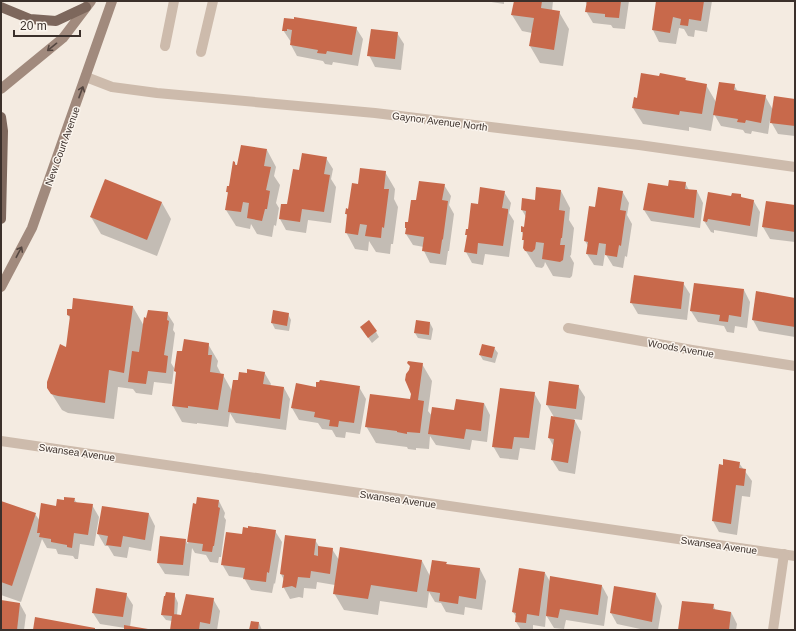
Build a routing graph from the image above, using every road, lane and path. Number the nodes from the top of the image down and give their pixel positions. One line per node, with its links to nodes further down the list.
1 (112, 1): 8 (main road, New Court Avenue)
2 (174, 1): 6 (street)
3 (213, 1): 7 (street)
4 (89, 4): 5 (main road); 9 (main road, one-way to 9)
5 (1, 6)
6 (165, 46)
7 (201, 52)
8 (86, 77): 11 (street, Gaynor Avenue North); 13 (main road, New Court Avenue, one-way to 8)
9 (1, 89)
10 (1, 117): 12 (main road)
11 (795, 167)
12 (1, 219)
13 (1, 287)
14 (568, 328): 15 (street, Woods Avenue)
15 (795, 366)
16 (1, 441): 17 (street, Swansea Avenue)
17 (784, 554): 18 (street, Swansea Avenue); 19 (street)
18 (795, 556)
19 (773, 630)

